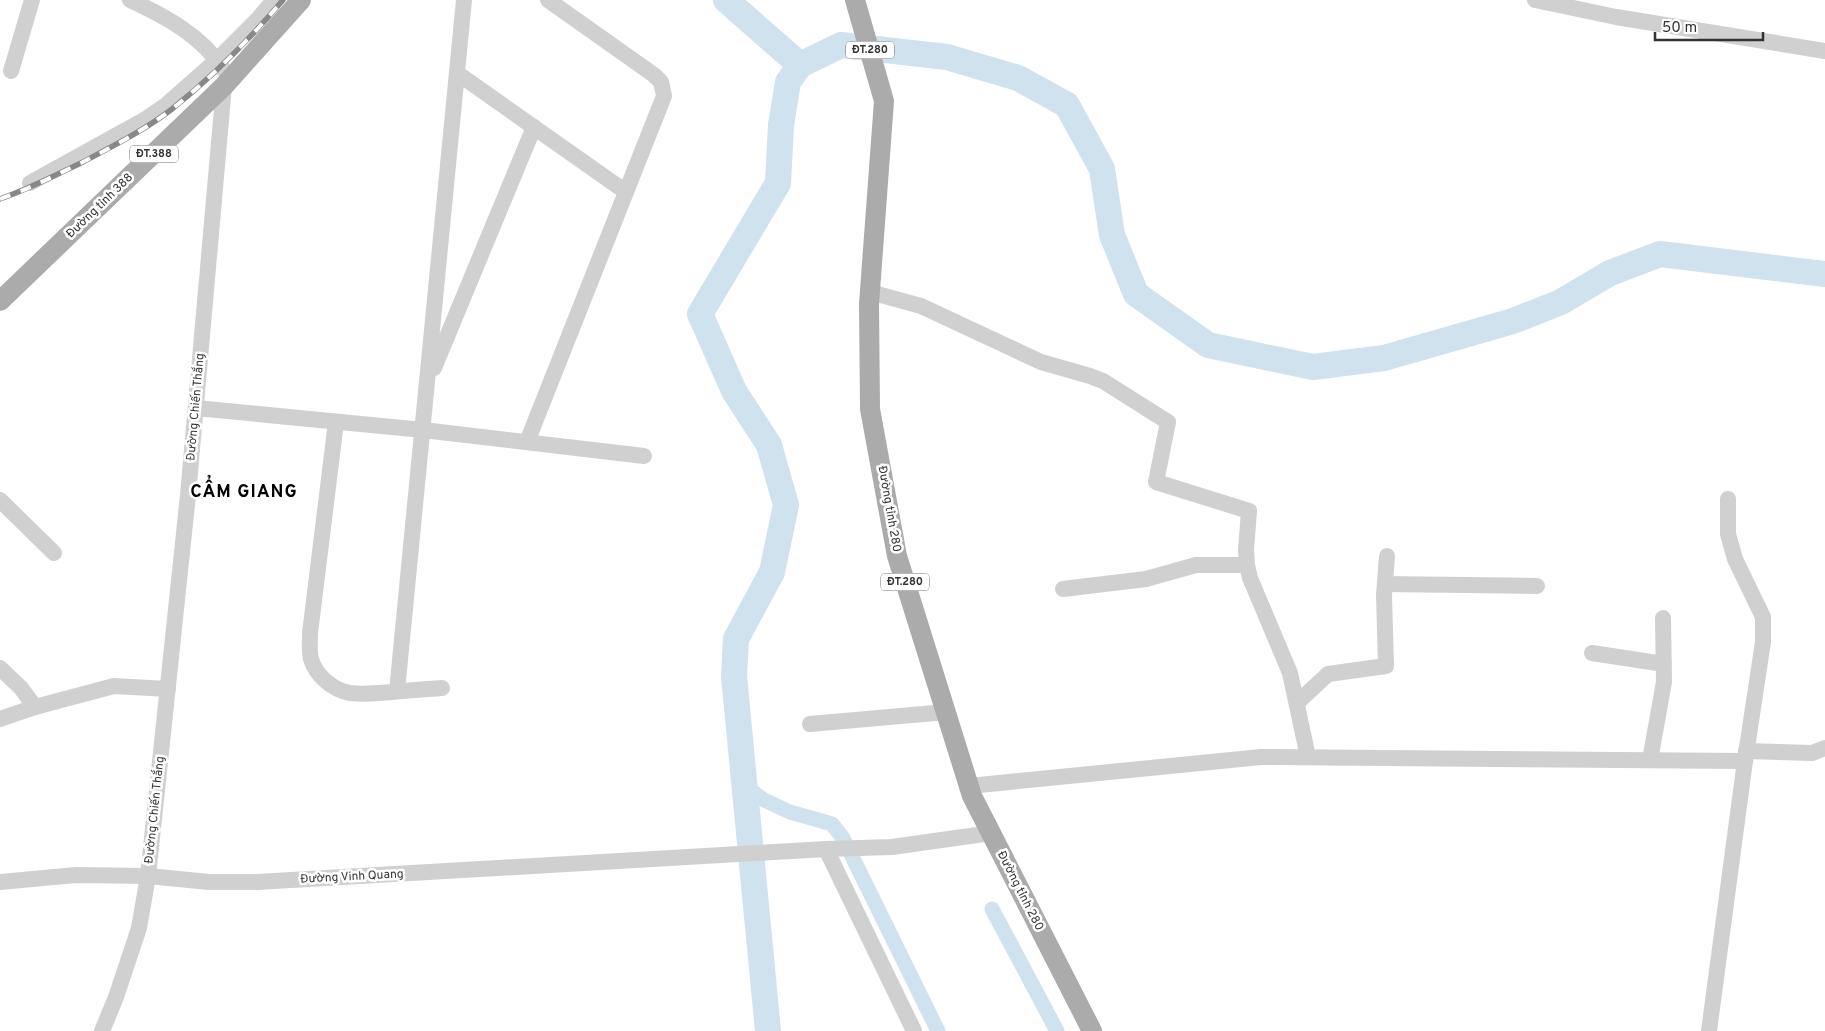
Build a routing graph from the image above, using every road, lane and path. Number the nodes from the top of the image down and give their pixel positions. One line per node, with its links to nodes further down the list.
1 (32, 0): 11 (street)
2 (130, 0): 10 (street)
3 (274, 0): 10 (street)
4 (301, 0): 13 (main road, Đường tỉnh 388 / ĐT.388)
5 (464, 0): 12 (street)
6 (548, 0): 16 (street)
7 (855, 0): 17 (main road, Đường tỉnh 280 / ĐT.280)
8 (1535, 0): 9 (street)
9 (1825, 52)
10 (217, 60): 13 (street); 15 (street)
11 (11, 71)
12 (457, 73): 14 (street); 19 (street)
13 (227, 83): 18 (main road, Đường tỉnh 388 / ĐT.388); 20 (street, Đường Chiến Thắng)
14 (534, 127): 16 (street); 19 (street)
15 (30, 183)
16 (626, 192): 23 (street)
17 (870, 292): 29 (street); 42 (main road, Đường tỉnh 280 / ĐT.280)
18 (0, 301)
19 (428, 383): 22 (street)
20 (196, 408): 21 (street); 38 (street, Đường Chiến Thắng)
21 (336, 422): 22 (street); 39 (street)
22 (423, 430): 23 (street); 39 (street)
23 (527, 442): 24 (street)
24 (644, 456)
25 (1728, 499): 46 (street)
26 (0, 500): 27 (street)
27 (54, 553)
28 (1387, 556): 30 (street)
29 (1247, 565): 32 (street); 40 (street)
30 (1385, 584): 31 (street); 40 (street)
31 (1537, 586)
32 (1063, 589)
33 (1663, 618): 35 (street)
34 (1592, 653): 35 (street)
35 (1664, 664): 48 (street)
36 (0, 668): 41 (street)
37 (442, 688): 39 (street)
38 (168, 689): 41 (street); 52 (street, Đường Chiến Thắng)
39 (397, 691)
40 (1297, 703): 47 (street)
41 (34, 706): 43 (street)
42 (946, 712): 44 (street); 49 (main road, Đường tỉnh 280 / ĐT.280)
43 (0, 718)
44 (810, 724)
45 (1825, 748): 46 (street)
46 (1745, 756): 48 (street); 57 (street)
47 (1308, 757): 48 (street); 49 (street)
48 (1650, 760)
49 (969, 786): 50 (main road, Đường tỉnh 280 / ĐT.280)
50 (991, 833): 51 (street, Đường Vinh Quang); 56 (main road, Đường tỉnh 280 / ĐT.280)
51 (826, 849): 52 (street, Đường Vinh Quang); 55 (street)
52 (148, 876): 53 (street, Đường Vinh Quang); 54 (street, Đường Chiến Thắng)
53 (0, 882)
54 (102, 1031)
55 (914, 1031)
56 (1092, 1031)
57 (1709, 1031)

